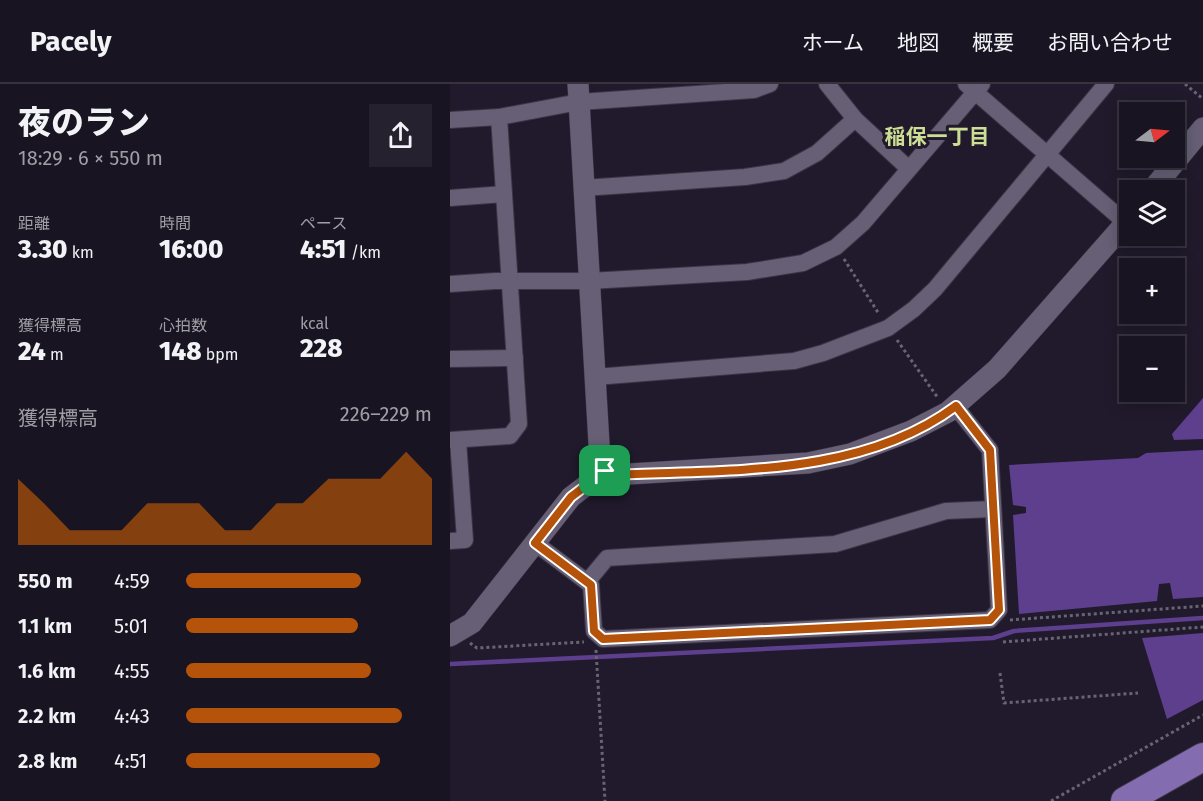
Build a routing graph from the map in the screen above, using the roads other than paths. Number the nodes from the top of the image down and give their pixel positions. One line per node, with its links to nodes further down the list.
1 (770, 84): 5 (street)
2 (827, 84): 7 (street)
3 (1106, 84): 10 (street)
4 (975, 87): 10 (street); 11 (street)
5 (578, 93): 6 (street); 13 (street)
6 (499, 117): 8 (street); 14 (street)
7 (855, 119): 11 (street); 13 (street)
8 (450, 120)
9 (1203, 128): 12 (street)
10 (1048, 152): 16 (street); 23 (street)
11 (909, 169): 19 (street)
12 (1160, 180)
13 (583, 188): 19 (street)
14 (504, 194): 15 (street); 18 (street)
15 (450, 198)
16 (1119, 212)
17 (1119, 230): 24 (street)
18 (510, 280): 19 (street); 20 (street); 21 (street)
19 (589, 282): 23 (street)
20 (450, 284)
21 (514, 358): 22 (street); 25 (street)
22 (450, 359)
23 (595, 377): 26 (street)
24 (956, 406): 26 (street); 27 (street)
25 (454, 440): 28 (street)
26 (605, 471): 29 (street)
27 (993, 509): 30 (street); 30 (street)
28 (450, 541)
29 (535, 543): 30 (street); 31 (street)
30 (587, 582)
31 (460, 639)
32 (1203, 757): 34 (highway)
33 (1203, 779): 35 (highway)
34 (1125, 801)
35 (1162, 801)

